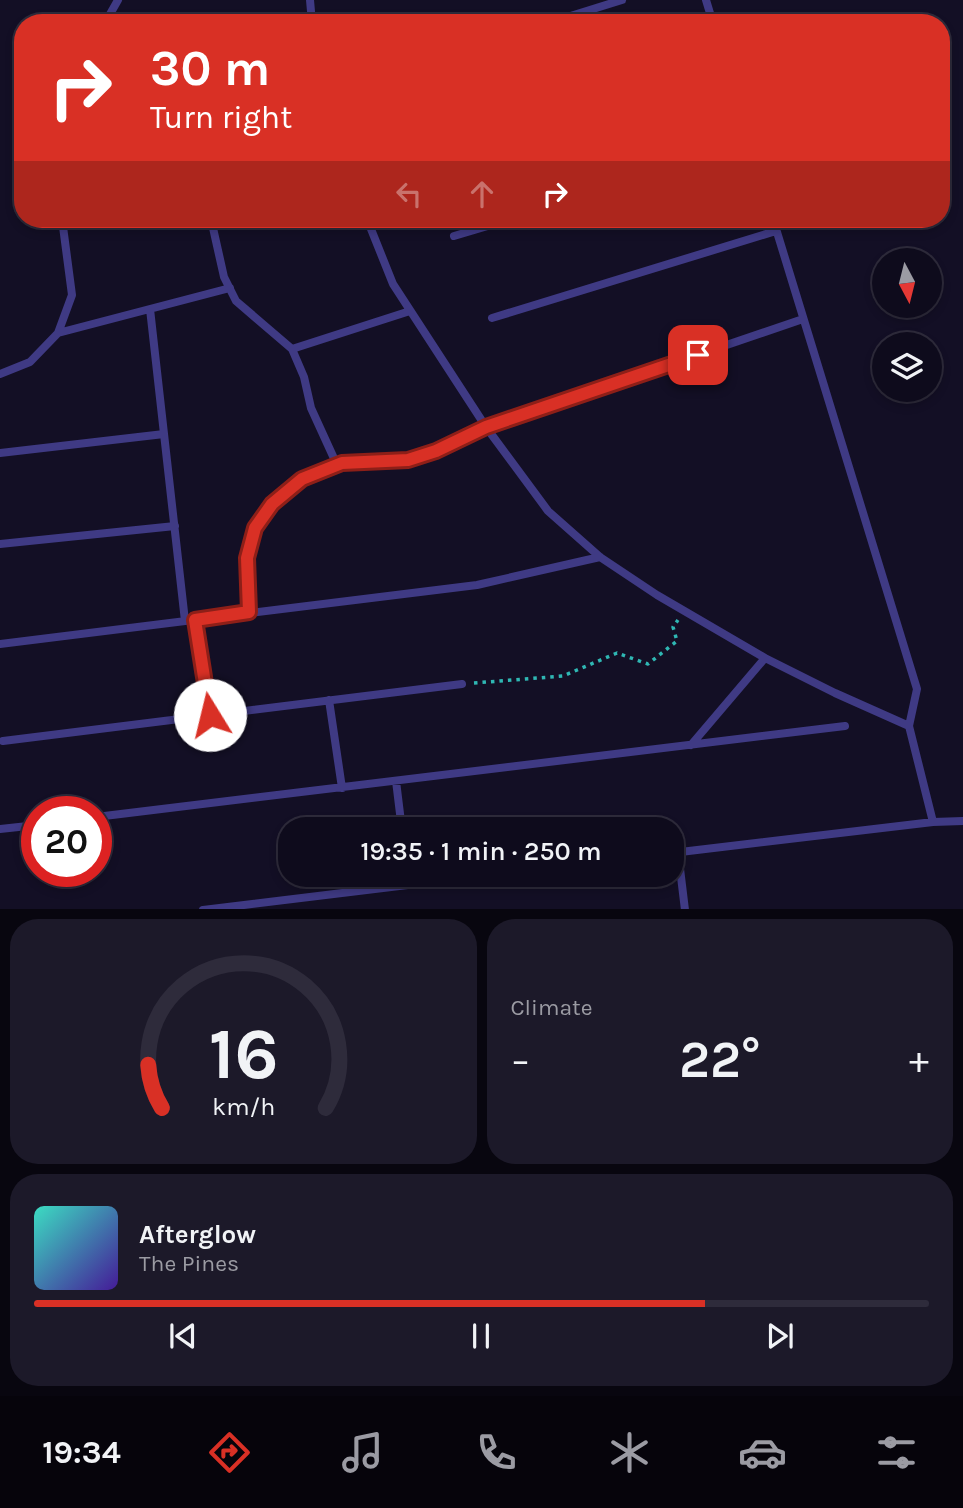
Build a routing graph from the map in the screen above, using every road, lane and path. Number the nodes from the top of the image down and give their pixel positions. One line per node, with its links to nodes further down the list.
1 (622, 0): 2 (lane)
2 (577, 14)
3 (63, 228): 15 (lane)
4 (213, 228): 10 (lane)
5 (371, 228): 12 (lane)
6 (481, 228): 9 (lane)
7 (775, 228): 8 (lane)
8 (776, 231): 13 (lane); 14 (lane)
9 (454, 236)
10 (230, 288): 11 (lane); 16 (lane)
11 (150, 309): 15 (lane); 19 (lane)
12 (410, 311): 16 (lane); 18 (lane)
13 (492, 318)
14 (803, 319): 18 (lane); 35 (lane)
15 (58, 333): 17 (lane)
16 (292, 349): 21 (lane)
17 (0, 374)
18 (486, 427): 21 (lane); 24 (lane)
19 (164, 434): 20 (lane); 22 (lane)
20 (0, 453)
21 (337, 465): 26 (lane)
22 (175, 526): 23 (lane); 28 (lane)
23 (0, 544)
24 (600, 557): 25 (lane); 26 (lane)
25 (683, 611): 30 (lane); 31 (path)
26 (249, 612): 27 (lane)
27 (195, 620): 28 (lane); 33 (lane)
28 (185, 621): 29 (lane)
29 (0, 644)
30 (765, 658): 35 (lane); 37 (lane)
31 (462, 684): 32 (lane)
32 (329, 700): 33 (lane); 39 (lane)
33 (210, 715): 36 (lane)
34 (845, 726): 37 (lane)
35 (909, 726): 43 (lane)
36 (3, 741)
37 (691, 745): 38 (lane)
38 (396, 781): 39 (lane); 41 (lane)
39 (342, 788): 40 (lane)
40 (112, 815)
41 (400, 817)
42 (963, 821): 43 (lane)
43 (933, 822): 46 (lane)
44 (21, 827): 45 (lane)
45 (0, 829)
46 (684, 852)
47 (359, 887): 49 (lane)
48 (681, 887): 50 (lane)
49 (203, 909)
50 (685, 909)

